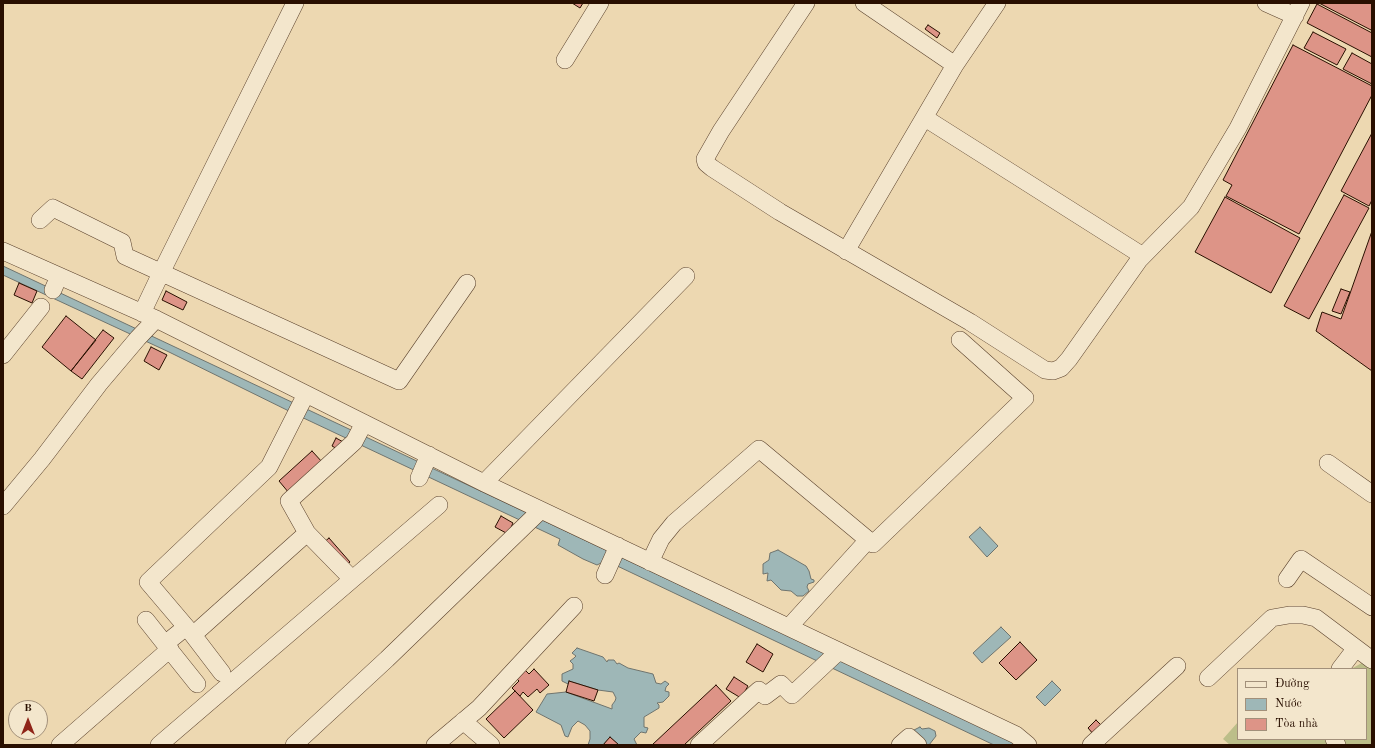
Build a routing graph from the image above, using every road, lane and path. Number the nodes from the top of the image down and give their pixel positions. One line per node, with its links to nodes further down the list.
1 (295, 3): 15 (street)
2 (600, 3): 8 (street)
3 (806, 3): 12 (street)
4 (864, 3): 9 (street)
5 (997, 3): 9 (street)
6 (1266, 3): 7 (street)
7 (1298, 10): 14 (street)
8 (565, 60)
9 (955, 65): 10 (street)
10 (925, 118): 12 (street); 14 (street)
11 (40, 220): 15 (street)
12 (846, 250): 14 (street)
13 (3, 251): 19 (street)
14 (1143, 256)
15 (161, 272): 17 (street); 19 (street)
16 (686, 276): 25 (street)
17 (467, 283)
18 (41, 307): 21 (street)
19 (149, 316): 22 (street); 28 (street)
20 (960, 340): 31 (street)
21 (3, 355)
22 (300, 405): 23 (street); 39 (street)
23 (359, 433): 25 (street); 30 (street)
24 (1328, 463): 26 (street)
25 (484, 483): 29 (street)
26 (1372, 494)
27 (439, 505): 34 (street)
28 (3, 506)
29 (534, 517): 32 (street); 53 (street)
30 (306, 533): 34 (street); 39 (street)
31 (868, 540): 32 (street); 38 (street)
32 (650, 562): 38 (street)
33 (1287, 578): 36 (street)
34 (352, 579): 52 (street)
35 (574, 606): 49 (street)
36 (1372, 607)
37 (146, 620): 40 (street)
38 (790, 628): 42 (street)
39 (189, 631): 40 (street); 46 (street)
40 (168, 647): 48 (street); 51 (street)
41 (1356, 648): 43 (street); 45 (street); 47 (street)
42 (832, 658): 50 (street); 56 (street)
43 (1372, 660)
44 (1177, 666): 59 (street)
45 (1341, 668)
46 (222, 673)
47 (1208, 678)
48 (197, 684)
49 (463, 721): 54 (street); 55 (street)
50 (1014, 741)
51 (60, 745)
52 (159, 745)
53 (294, 745)
54 (435, 745)
55 (491, 745)
56 (699, 745)
57 (900, 745): 58 (street)
58 (918, 745)
59 (1091, 745)

